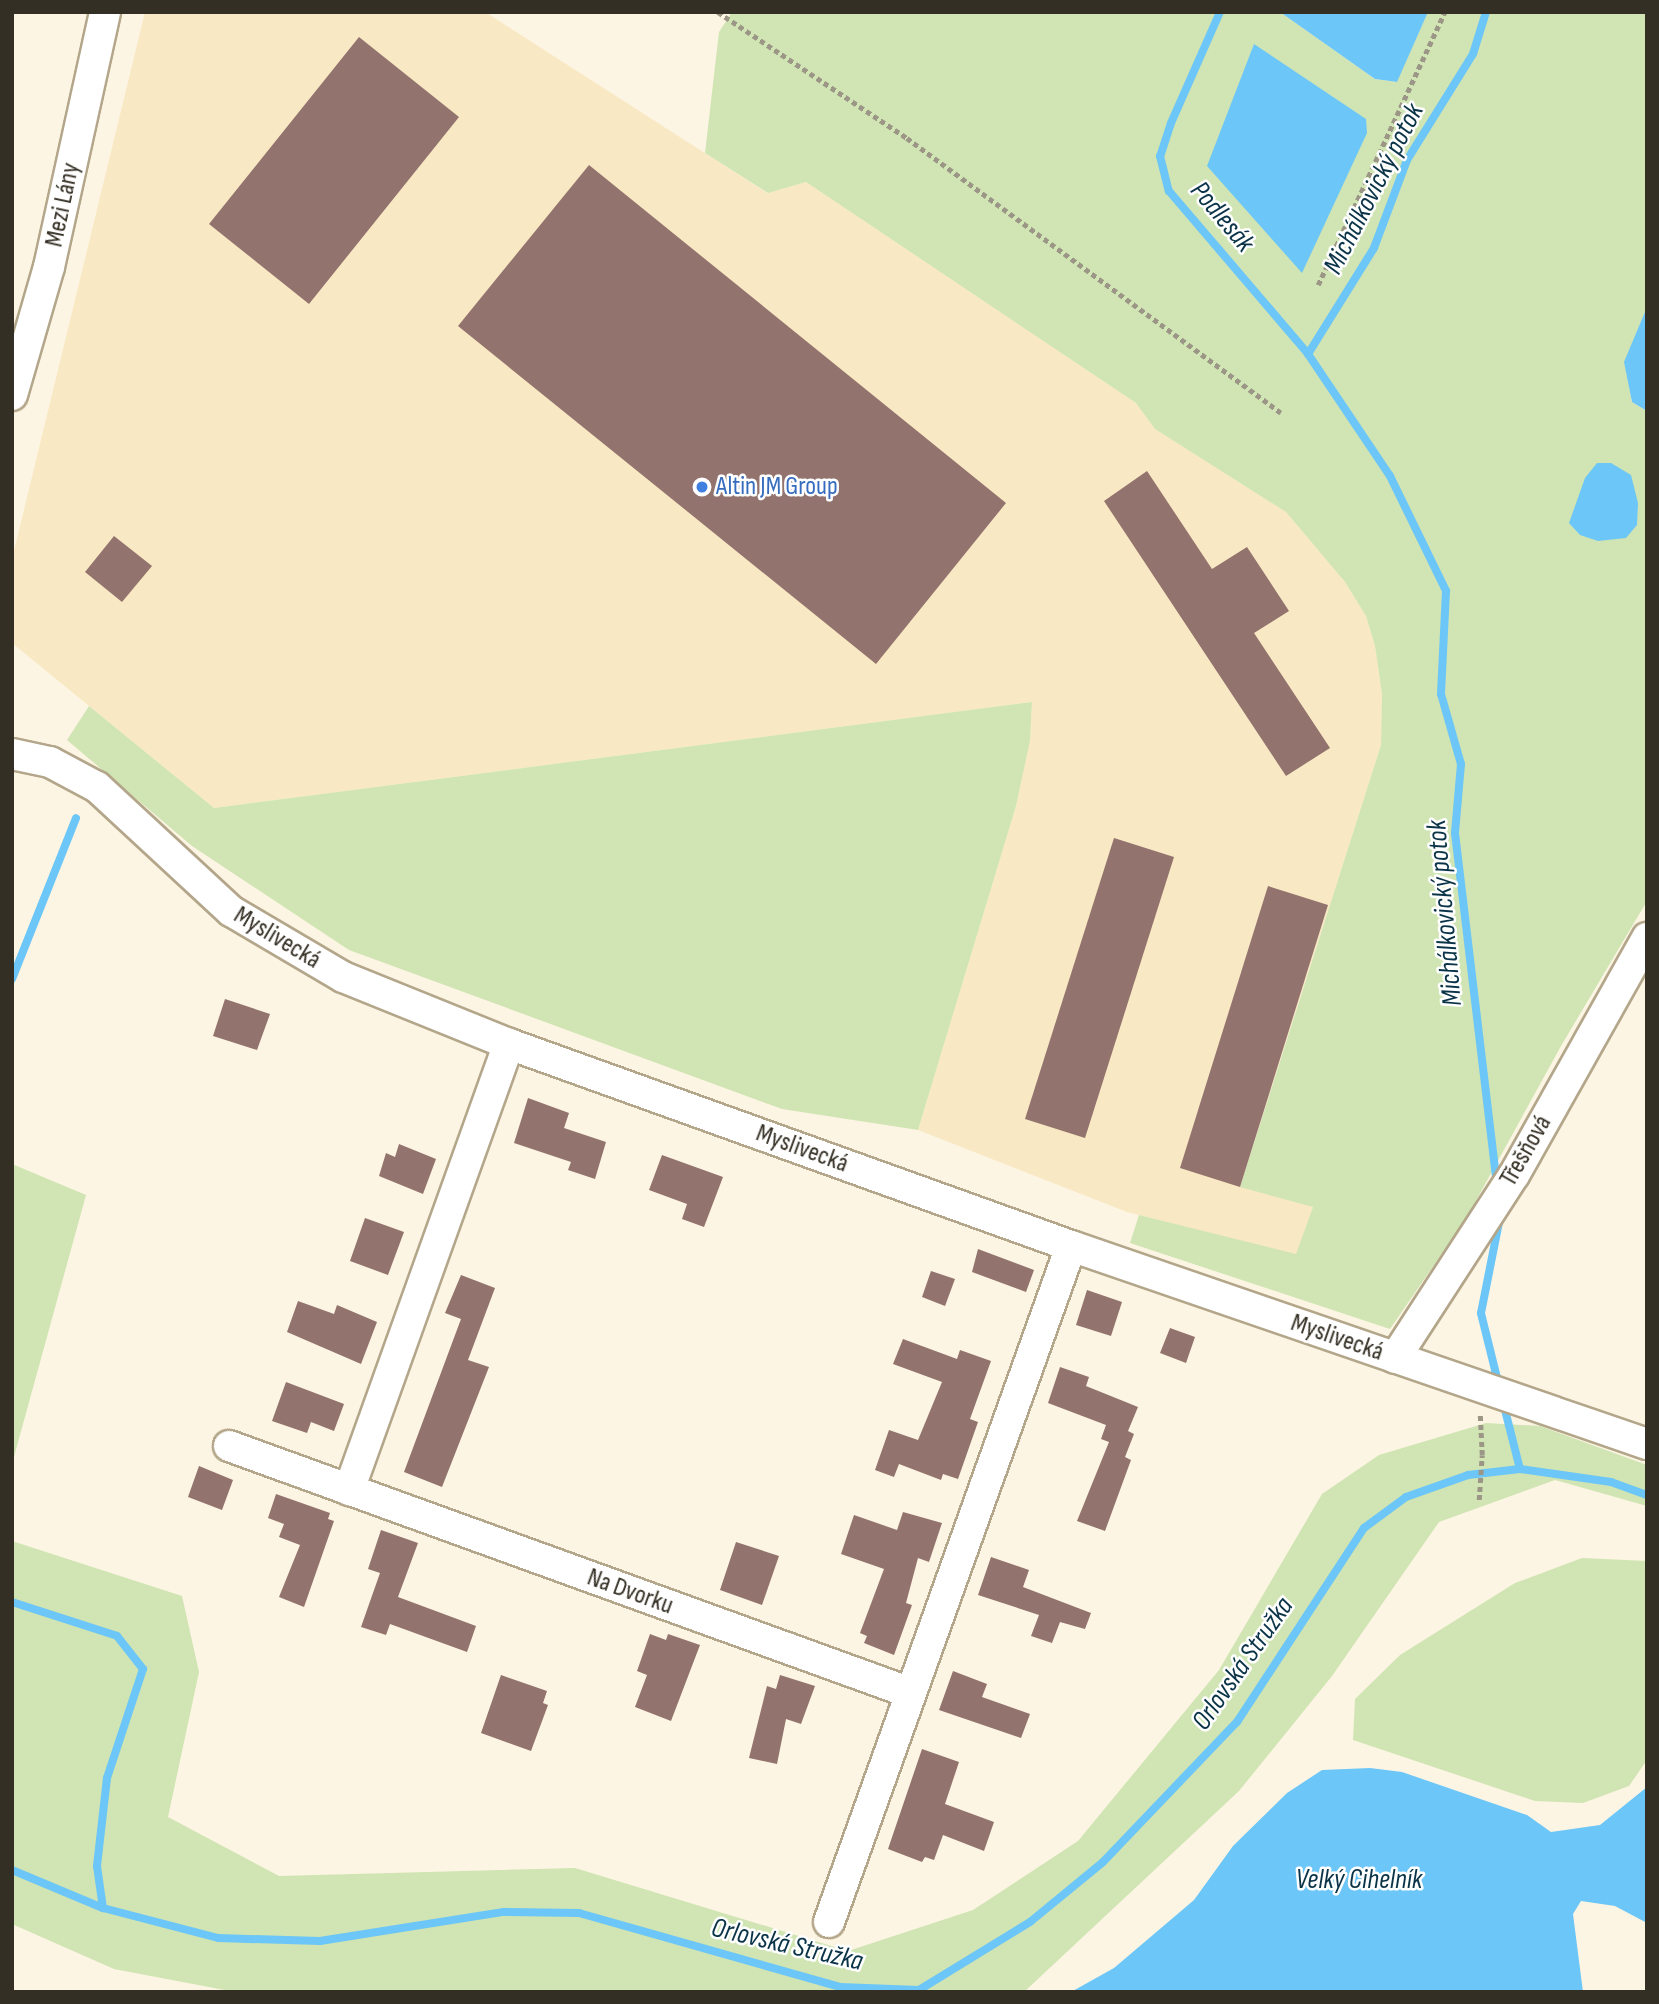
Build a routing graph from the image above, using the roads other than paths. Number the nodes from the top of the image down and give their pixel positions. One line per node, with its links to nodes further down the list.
1 (105, 12): 2 (street, Mezi Lány)
2 (12, 395)
3 (12, 754): 5 (street, Myslivecká)
4 (1647, 938): 7 (street, Třešňová)
5 (509, 1044): 6 (street, Myslivecká); 10 (street)
6 (1071, 1246): 7 (street, Myslivecká); 11 (street)
7 (1395, 1358): 8 (street, Myslivecká)
8 (1647, 1444)
9 (229, 1446): 10 (street, Na Dvorku)
10 (349, 1490): 11 (street, Na Dvorku)
11 (911, 1693): 12 (street)
12 (829, 1922)

